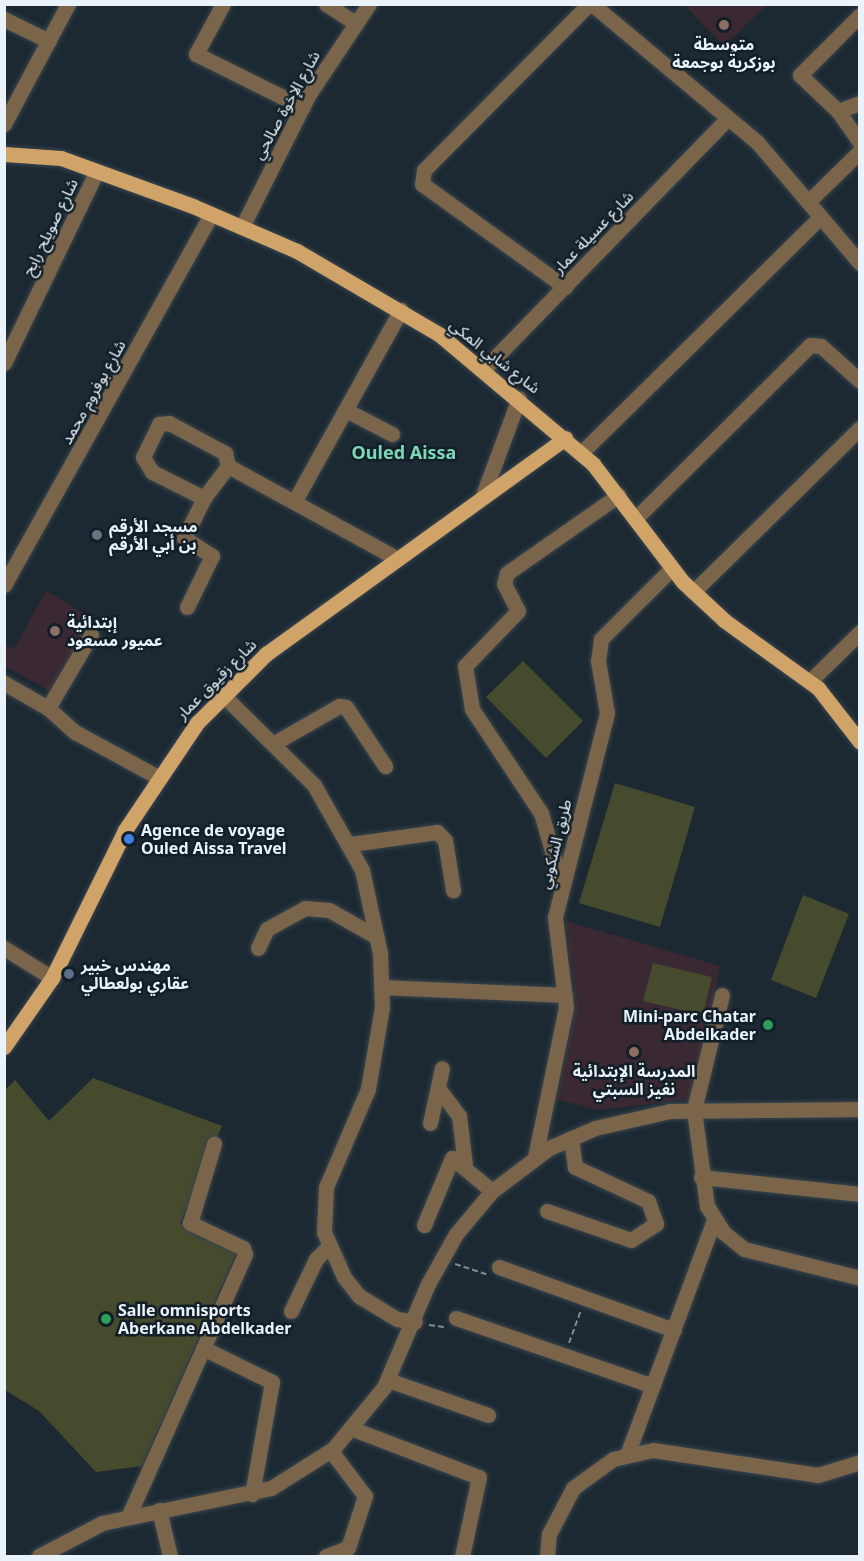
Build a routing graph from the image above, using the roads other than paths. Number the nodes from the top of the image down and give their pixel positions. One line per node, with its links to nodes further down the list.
1 (68, 4): 9 (street)
2 (224, 4): 11 (street)
3 (326, 4): 8 (street)
4 (369, 4): 8 (street, شارع الإخوة صالحي)
5 (590, 4): 13 (street); 24 (street)
6 (860, 15): 12 (street)
7 (4, 19): 9 (street)
8 (355, 23): 11 (street, شارع الإخوة صالحي)
9 (49, 40): 14 (street)
10 (860, 103): 12 (street)
11 (303, 107): 22 (street, شارع الإخوة صالحي)
12 (838, 111): 15 (street)
13 (727, 119): 19 (street); 24 (street, شارع عسيلة عمار)
14 (4, 124)
15 (860, 143)
16 (860, 151): 19 (street)
17 (4, 154): 18 (main road, شارع شابي المكي)
18 (97, 171): 20 (main road, شارع شابي المكي); 26 (street, شارع صويلح رابح)
19 (808, 202): 21 (street)
20 (211, 214): 22 (main road, شارع شابي المكي); 43 (street, شارع بوفروم محمد)
21 (819, 218): 23 (street); 34 (street)
22 (242, 227): 25 (main road, شارع شابي المكي)
23 (860, 263)
24 (565, 287): 27 (street, شارع عسيلة عمار)
25 (402, 310): 27 (main road, شارع شابي المكي); 30 (street)
26 (4, 363)
27 (484, 369): 29 (main road, شارع شابي المكي)
28 (860, 381): 40 (street)
29 (519, 398): 33 (main road, شارع شابي المكي); 36 (street)
30 (345, 410): 32 (street); 39 (street)
31 (860, 428): 44 (street)
32 (392, 434)
33 (565, 438): 34 (main road, شارع شابي المكي); 36 (main road, شارع زقيوق عمار)
34 (581, 453): 37 (main road, شارع شابي المكي)
35 (228, 466): 38 (street); 38 (street); 39 (street)
36 (483, 495): 41 (main road, شارع زقيوق عمار)
37 (619, 495): 40 (main road, شارع شابي المكي); 57 (street)
38 (204, 498): 45 (street)
39 (294, 502): 41 (street)
40 (635, 519): 42 (main road, شارع شابي المكي)
41 (396, 558): 50 (main road, شارع زقيوق عمار)
42 (672, 568): 44 (main road, شارع شابي المكي); 57 (street, طريق الشكوبي)
43 (4, 585)
44 (693, 592): 48 (main road, شارع شابي المكي)
45 (188, 607)
46 (860, 632): 48 (street)
47 (91, 635): 51 (street)
48 (810, 681): 53 (main road, شارع شابي المكي)
49 (4, 683): 51 (street)
50 (223, 695): 52 (street); 55 (main road, شارع زقيوق عمار)
51 (48, 708): 55 (street)
52 (276, 742): 54 (street); 56 (street)
53 (860, 742)
54 (385, 766)
55 (158, 777): 62 (main road, شارع زقيوق عمار)
56 (351, 844): 58 (street); 59 (street)
57 (562, 888): 64 (street, طريق الشكوبي)
58 (453, 890)
59 (377, 937): 61 (street); 63 (street)
60 (4, 948): 62 (street)
61 (258, 948)
62 (52, 978): 66 (main road, شارع زقيوق عمار)
63 (382, 987): 64 (street); 82 (street)
64 (565, 995): 74 (street, طريق الشكوبي)
65 (722, 995): 70 (street)
66 (4, 1047)
67 (442, 1068): 68 (street)
68 (438, 1088): 71 (street); 75 (street)
69 (856, 1106): 70 (street)
70 (694, 1110): 72 (street); 76 (street)
71 (430, 1123)
72 (571, 1138): 74 (street); 79 (street)
73 (214, 1144): 89 (street)
74 (535, 1157): 77 (street)
75 (465, 1165): 77 (street); 81 (street)
76 (701, 1177): 78 (street); 80 (street)
77 (492, 1191): 87 (street)
78 (860, 1194)
79 (547, 1211)
80 (714, 1220): 84 (street); 88 (street)
81 (424, 1225)
82 (329, 1246): 85 (street); 87 (street)
83 (499, 1267): 88 (street)
84 (860, 1278)
85 (291, 1311)
86 (456, 1318): 91 (street)
87 (414, 1322): 90 (street)
88 (674, 1330): 91 (street)
89 (203, 1348): 97 (street); 99 (street)
90 (388, 1380): 92 (street); 93 (street)
91 (652, 1386): 95 (street)
92 (488, 1415)
93 (353, 1429): 94 (street); 103 (street)
94 (331, 1451): 97 (street); 102 (street)
95 (627, 1455): 96 (street); 104 (street)
96 (860, 1462)
97 (252, 1494): 98 (street)
98 (159, 1510): 99 (street); 101 (street)
99 (128, 1517): 100 (street)
100 (39, 1557)
101 (170, 1557)
102 (326, 1557)
103 (462, 1557)
104 (547, 1557)

